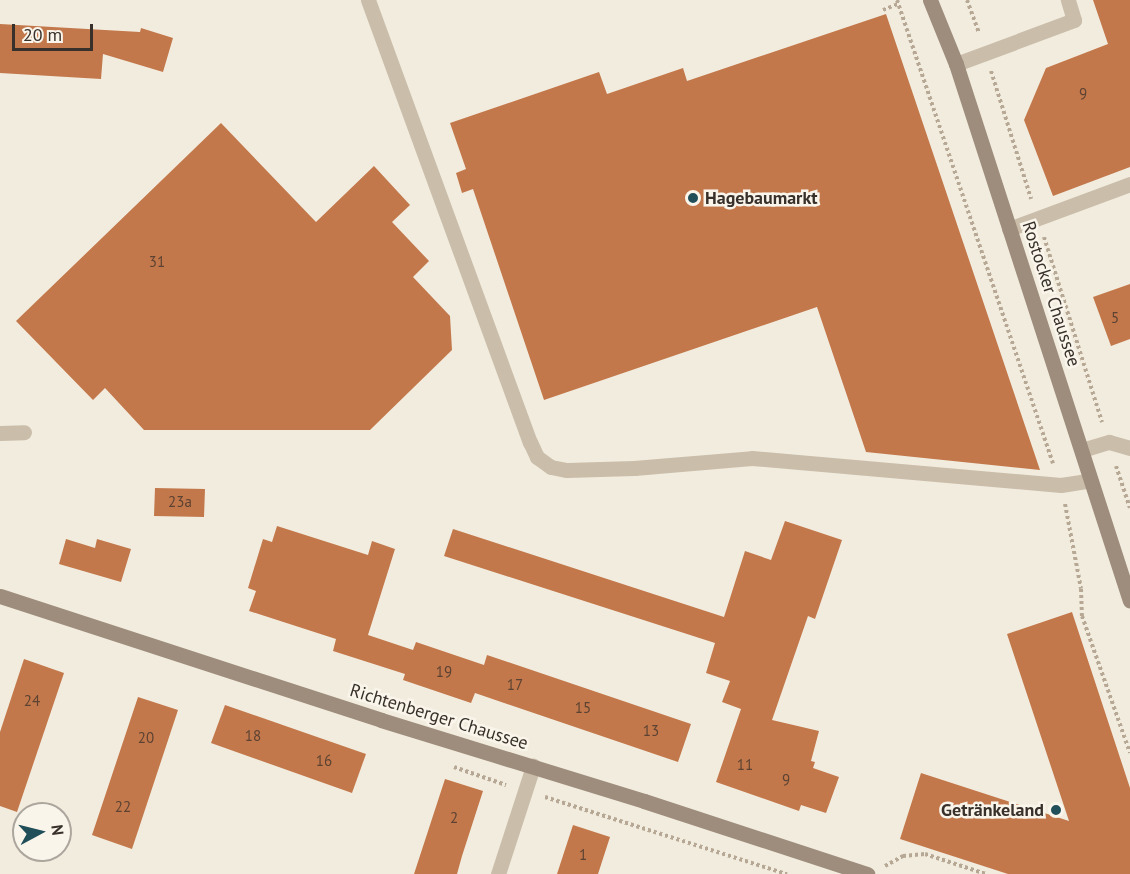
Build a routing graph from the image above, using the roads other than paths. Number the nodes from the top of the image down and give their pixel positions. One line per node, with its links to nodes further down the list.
1 (368, 0): 11 (street)
2 (930, 0): 4 (street, Rostocker Chaussee)
3 (1068, 0): 4 (street)
4 (956, 64): 6 (street, Rostocker Chaussee)
5 (1130, 184): 6 (street)
6 (1009, 230): 10 (street, Rostocker Chaussee)
7 (24, 432): 8 (street)
8 (0, 433)
9 (1130, 448): 10 (street)
10 (1082, 450): 11 (street, Rostocker Chaussee)
11 (1091, 480): 13 (street, Rostocker Chaussee)
12 (0, 596): 14 (street, Richtenberger Chaussee)
13 (1130, 602)
14 (533, 766): 15 (street, Richtenberger Chaussee); 16 (street)
15 (873, 872)
16 (498, 874)

